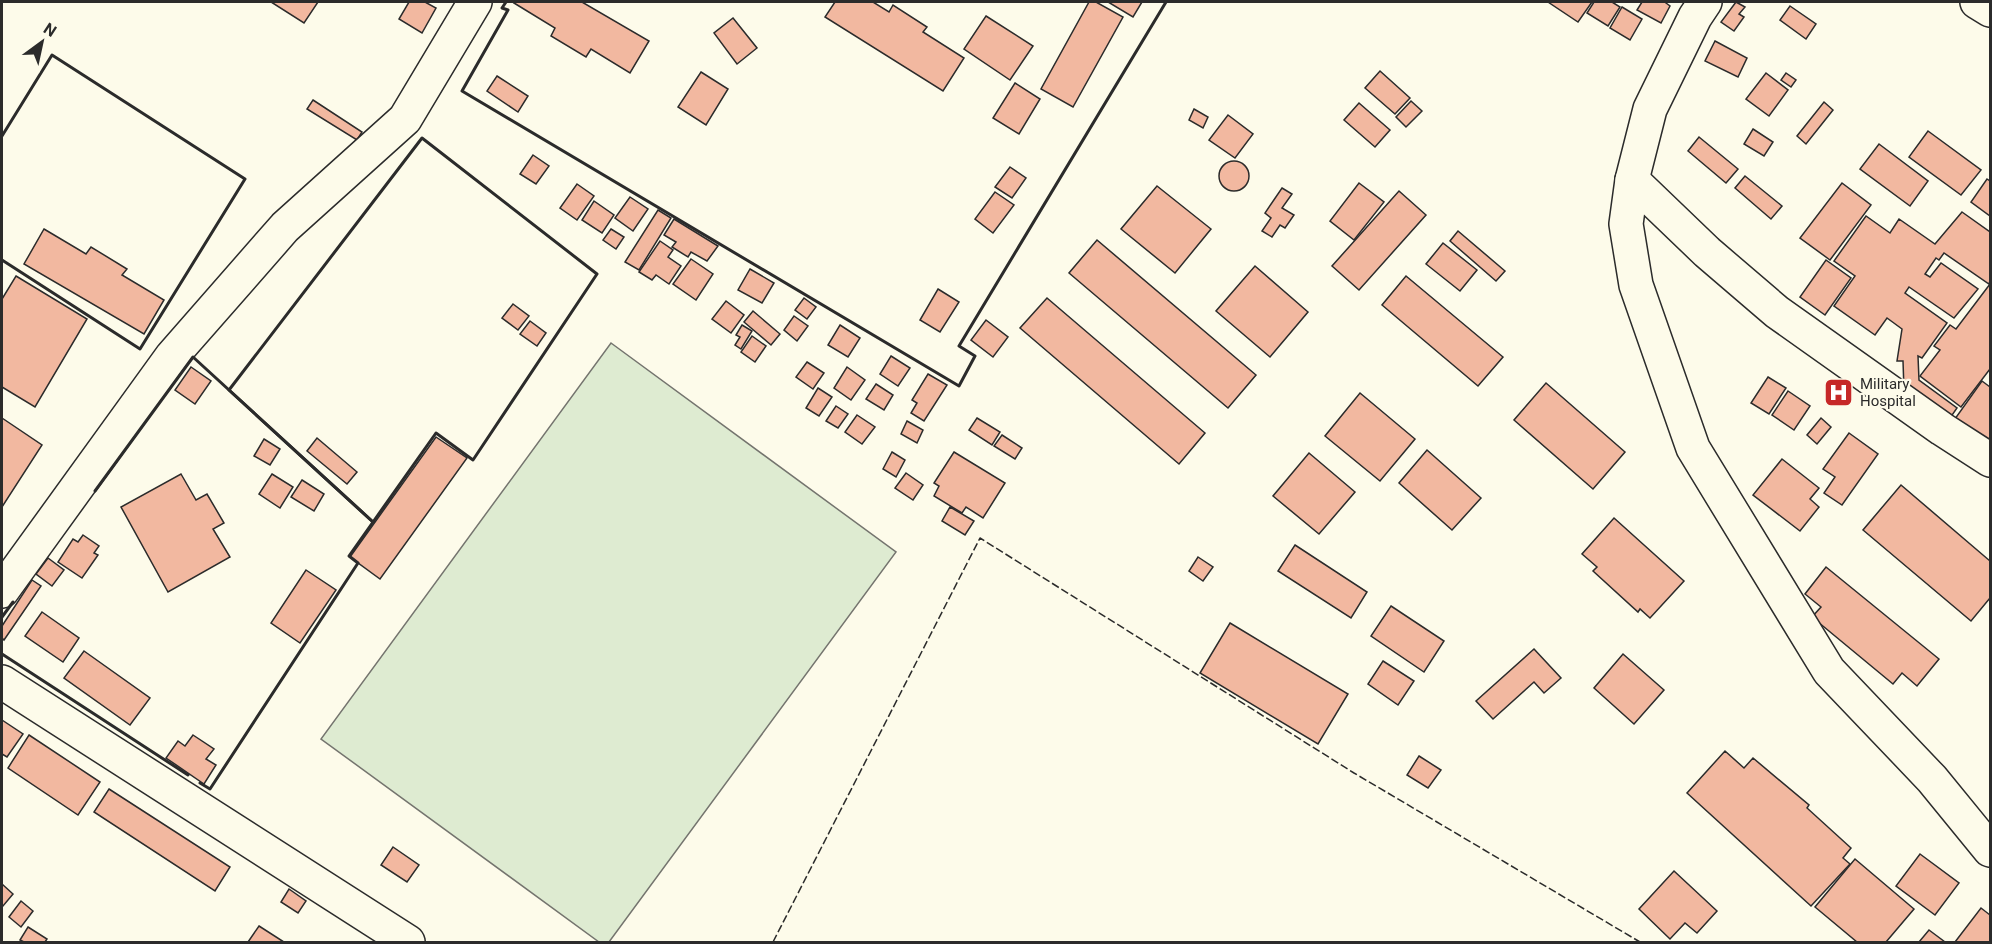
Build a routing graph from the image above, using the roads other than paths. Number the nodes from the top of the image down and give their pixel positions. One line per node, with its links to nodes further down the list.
1 (476, 2): 7 (street)
2 (1706, 2): 5 (street)
3 (1977, 2): 4 (street)
4 (1990, 10)
5 (1632, 180): 6 (street); 9 (street)
6 (1990, 460)
7 (2, 591)
8 (2, 682): 10 (street)
9 (1990, 850)
10 (408, 942)

